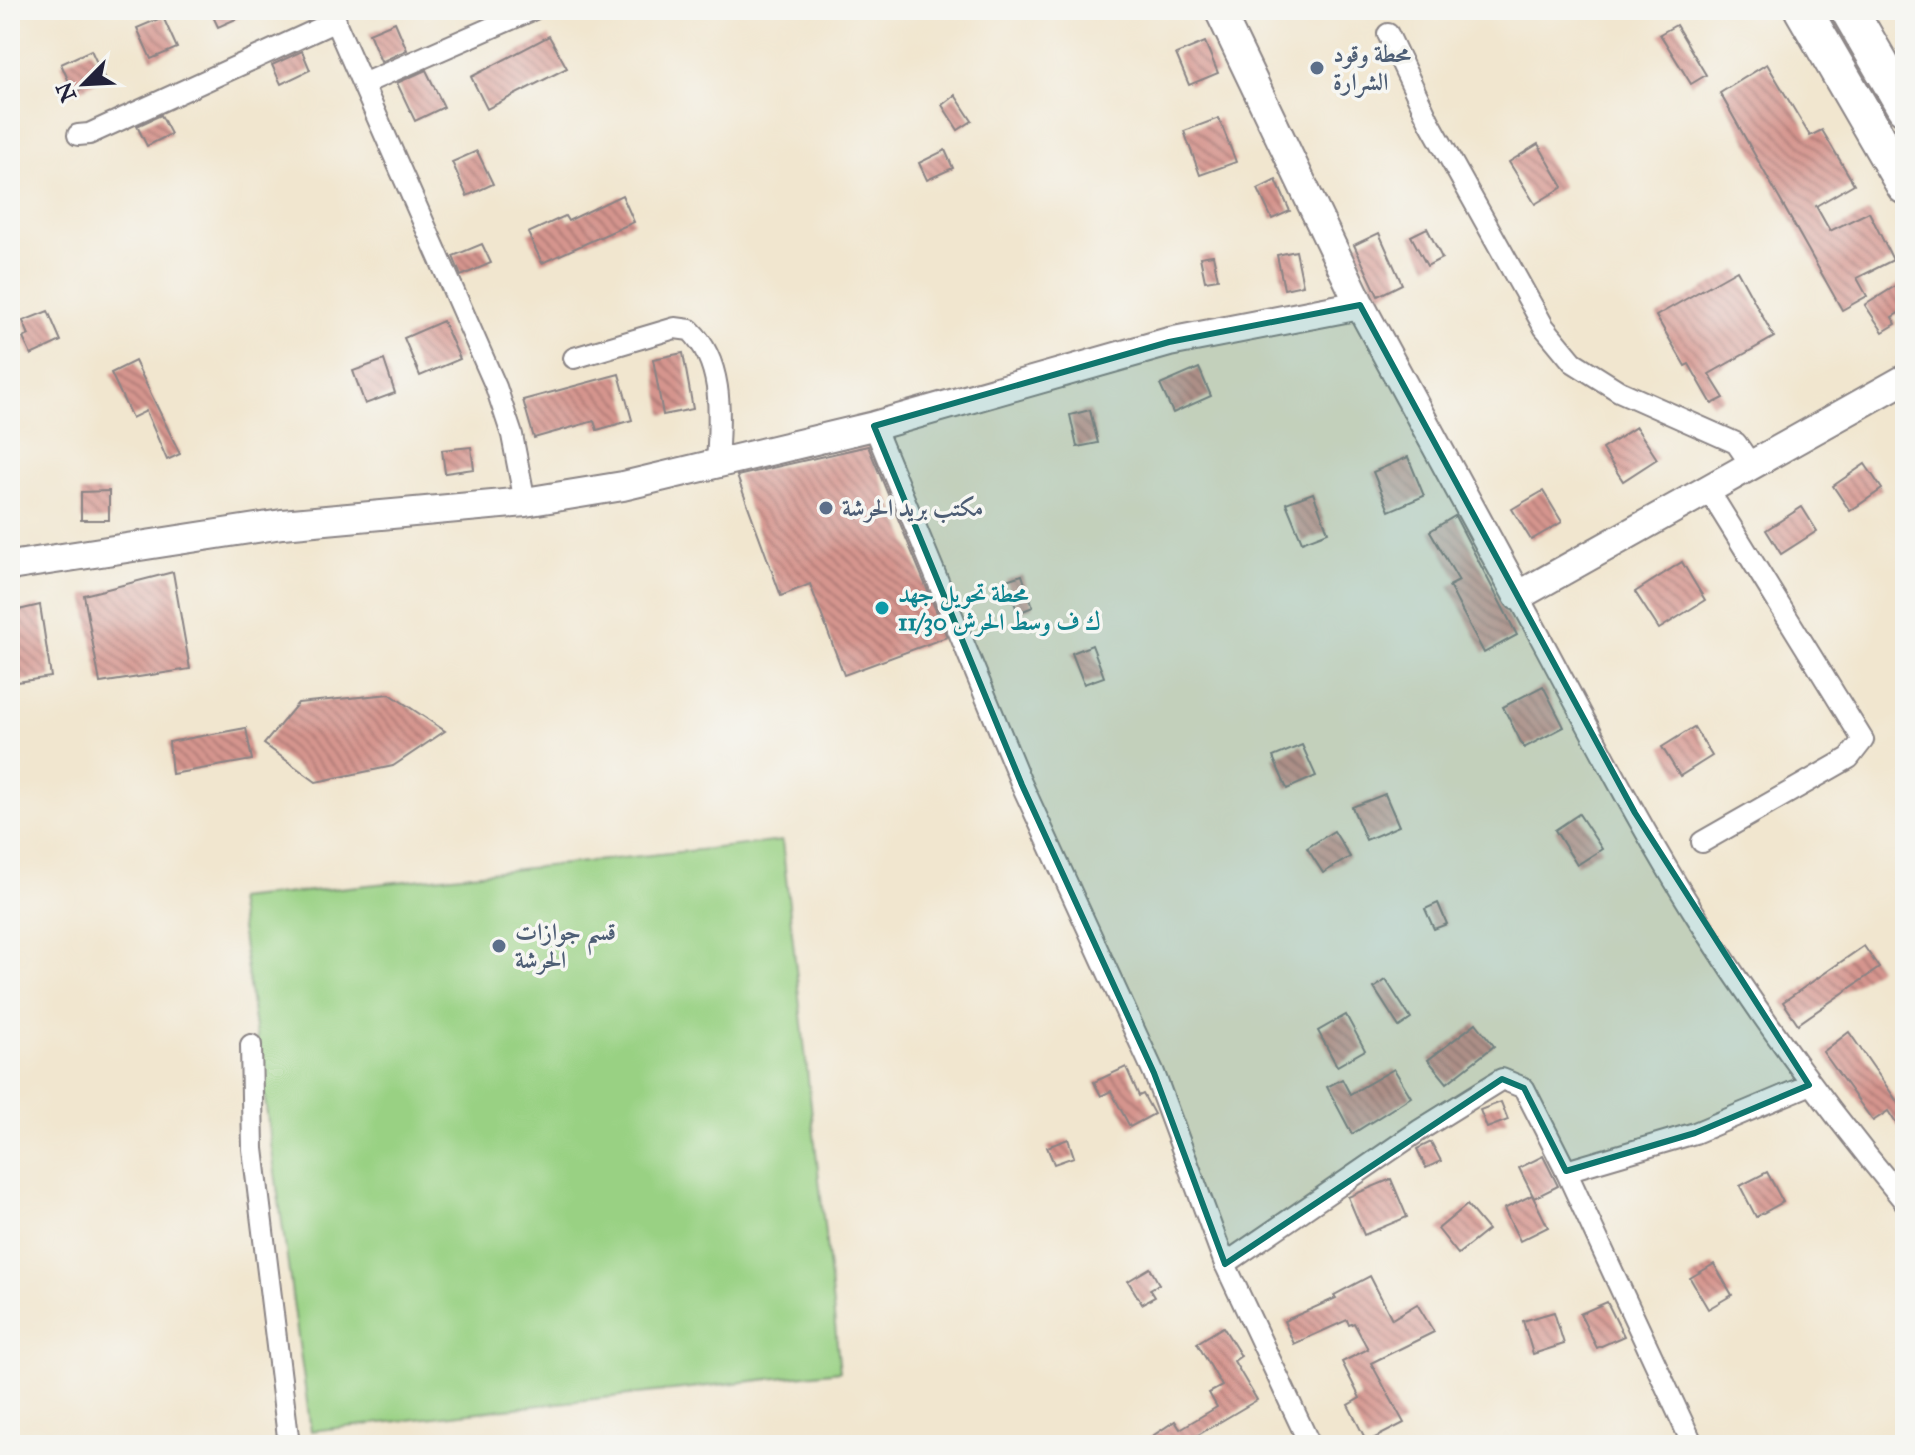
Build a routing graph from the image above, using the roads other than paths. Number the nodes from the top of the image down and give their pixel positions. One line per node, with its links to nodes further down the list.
1 (532, 10): 7 (street)
2 (1219, 10): 11 (street)
3 (1803, 10): 10 (highway)
4 (1849, 10): 8 (highway)
5 (333, 16): 7 (street); 9 (street)
6 (1388, 34): 16 (street)
7 (365, 83): 18 (street)
8 (1905, 107)
9 (78, 135)
10 (1905, 186)
11 (1360, 305): 14 (street); 20 (street)
12 (574, 358): 15 (street)
13 (1905, 379): 16 (street)
14 (874, 426): 15 (street); 26 (street)
15 (717, 465): 18 (street)
16 (1752, 466): 17 (street)
17 (1709, 491): 20 (street); 21 (street)
18 (525, 502): 19 (street)
19 (10, 566)
20 (1518, 596): 23 (street)
21 (1702, 842)
22 (251, 1045): 27 (street)
23 (1809, 1085): 24 (street); 25 (street)
24 (1566, 1171): 26 (street); 29 (street)
25 (1905, 1202)
26 (1225, 1264): 28 (street)
27 (289, 1445)
28 (1310, 1445)
29 (1693, 1445)

